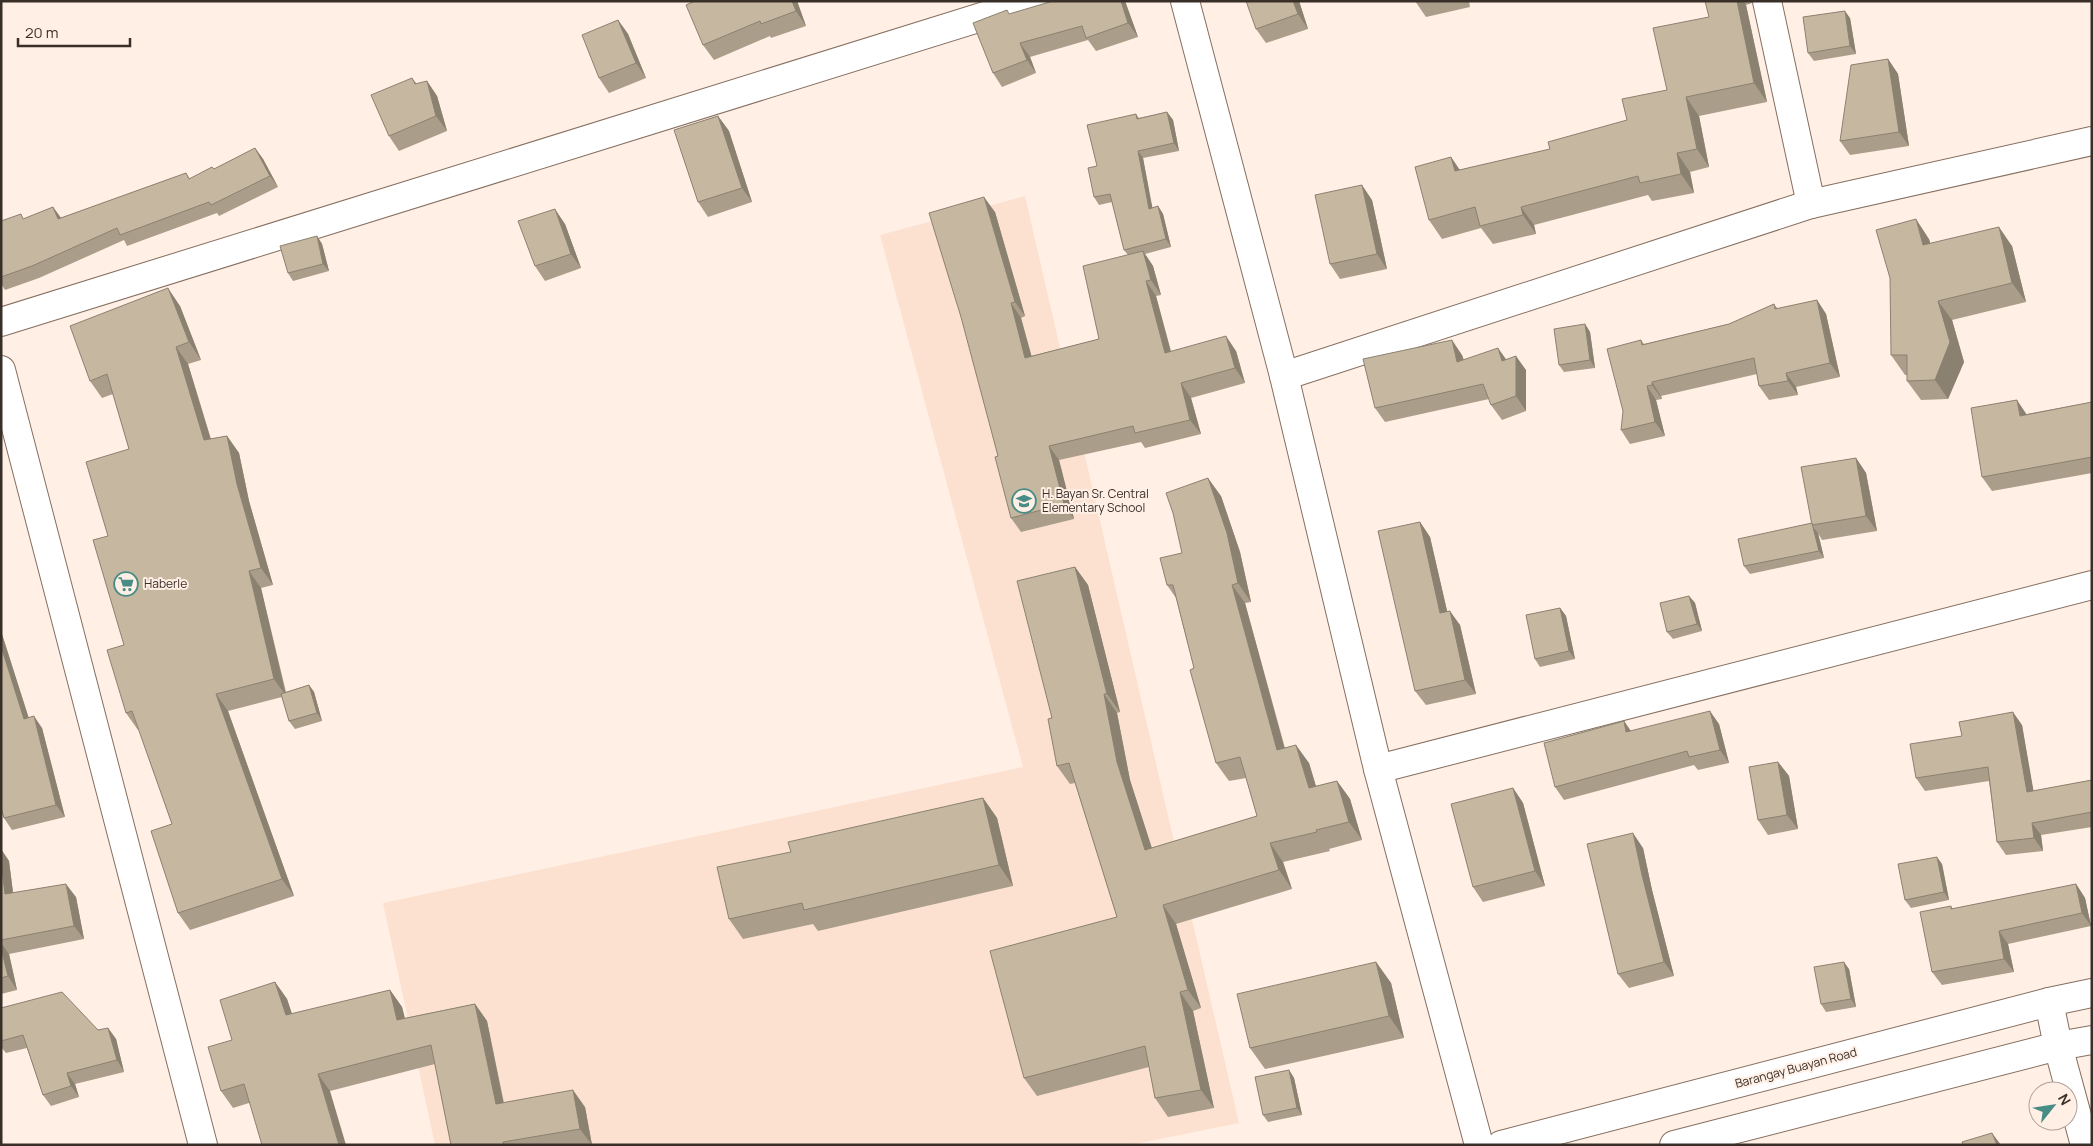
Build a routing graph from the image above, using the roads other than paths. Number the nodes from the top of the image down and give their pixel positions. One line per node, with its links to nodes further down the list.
1 (1033, 1): 6 (street)
2 (1185, 1): 8 (street)
3 (1767, 1): 5 (street)
4 (2092, 141): 5 (street)
5 (1811, 204): 8 (street)
6 (1, 322)
7 (1, 370): 17 (street)
8 (1284, 376): 10 (street)
9 (2092, 585): 10 (street)
10 (1378, 769): 18 (street)
11 (2092, 994): 12 (street, Barangay Buayan Road)
12 (2050, 1002): 14 (street); 15 (street, Barangay Buayan Road)
13 (2092, 1040): 14 (street)
14 (2058, 1046): 16 (street); 21 (street)
15 (1711, 1090): 16 (street); 19 (street, Barangay Buayan Road)
16 (1725, 1132): 20 (street)
17 (203, 1145)
18 (1479, 1145)
19 (1501, 1145)
20 (1674, 1145)
21 (2085, 1145)

